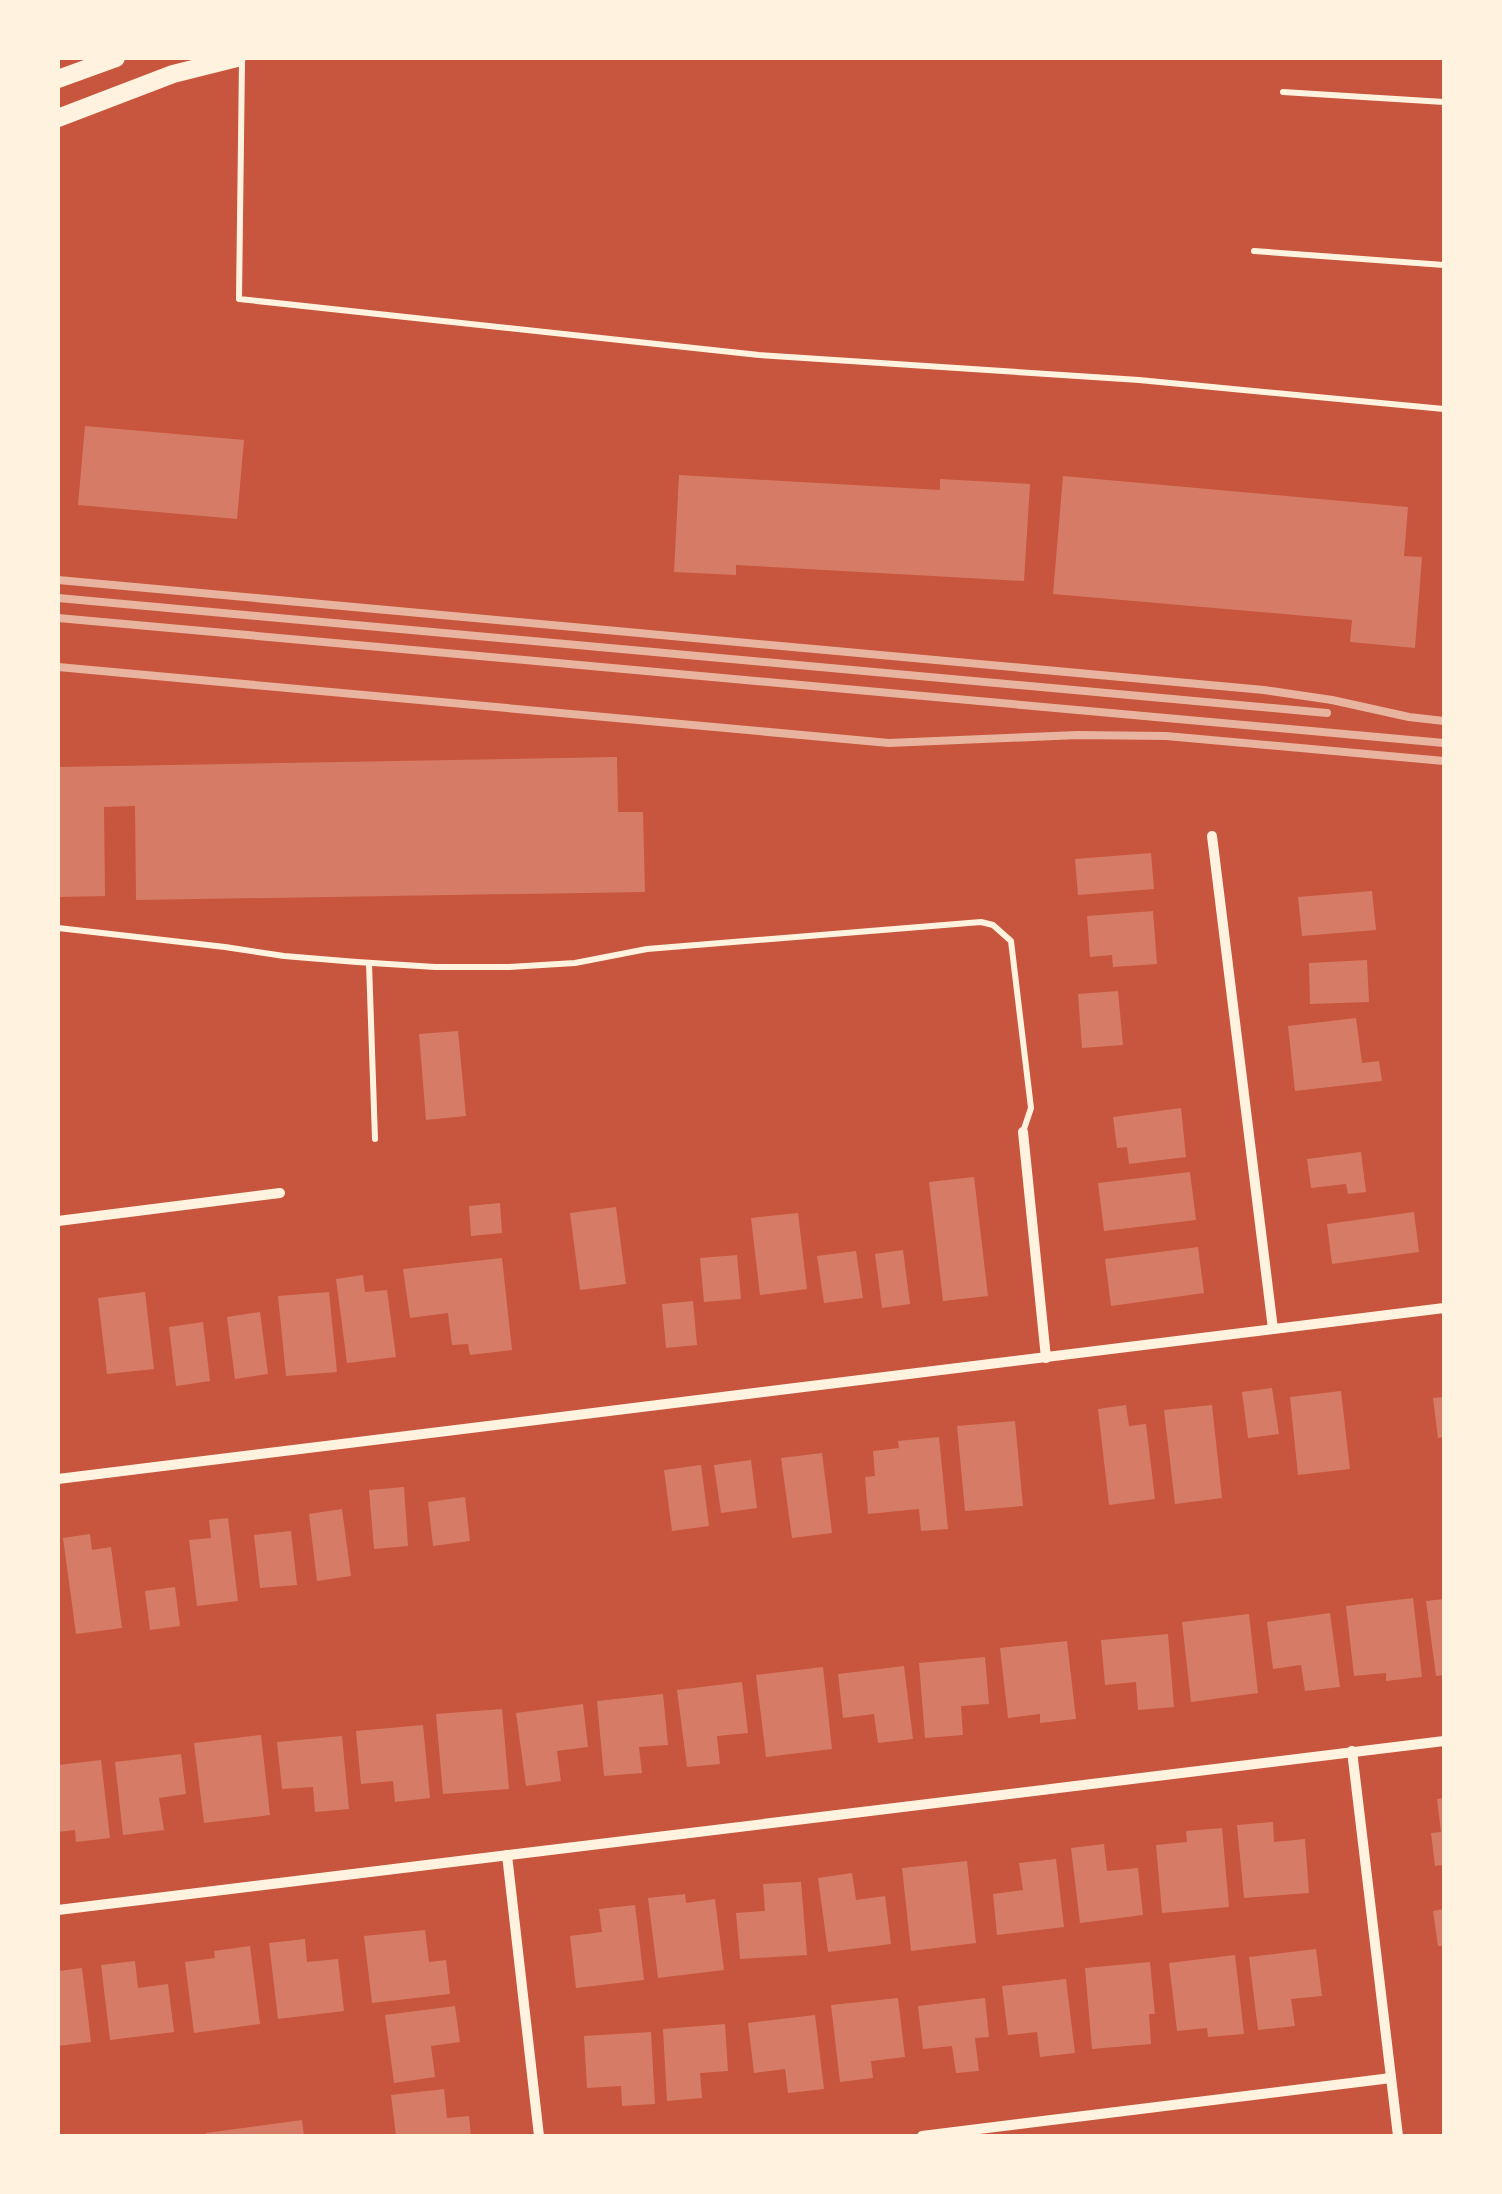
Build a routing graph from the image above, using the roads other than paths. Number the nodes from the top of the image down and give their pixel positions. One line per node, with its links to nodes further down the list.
1 (116, 58): 3 (main road)
2 (239, 58): 6 (main road); 9 (lane)
3 (58, 79)
4 (1284, 92): 5 (lane)
5 (1444, 102)
6 (58, 118)
7 (1254, 251): 8 (lane)
8 (1444, 265)
9 (1444, 409)
10 (1212, 836): 18 (street)
11 (58, 928): 12 (lane)
12 (369, 962): 13 (lane); 14 (lane)
13 (1023, 1132): 19 (street)
14 (375, 1139)
15 (280, 1193): 16 (street)
16 (58, 1221)
17 (1444, 1308): 18 (street)
18 (1273, 1329): 19 (street)
19 (1046, 1358): 20 (street)
20 (58, 1479)
21 (1444, 1740): 22 (street)
22 (1352, 1751): 23 (street); 25 (street)
23 (507, 1855): 24 (street); 26 (street)
24 (58, 1910)
25 (1392, 2078): 27 (street); 28 (street)
26 (539, 2136)
27 (922, 2136)
28 (1398, 2136)

